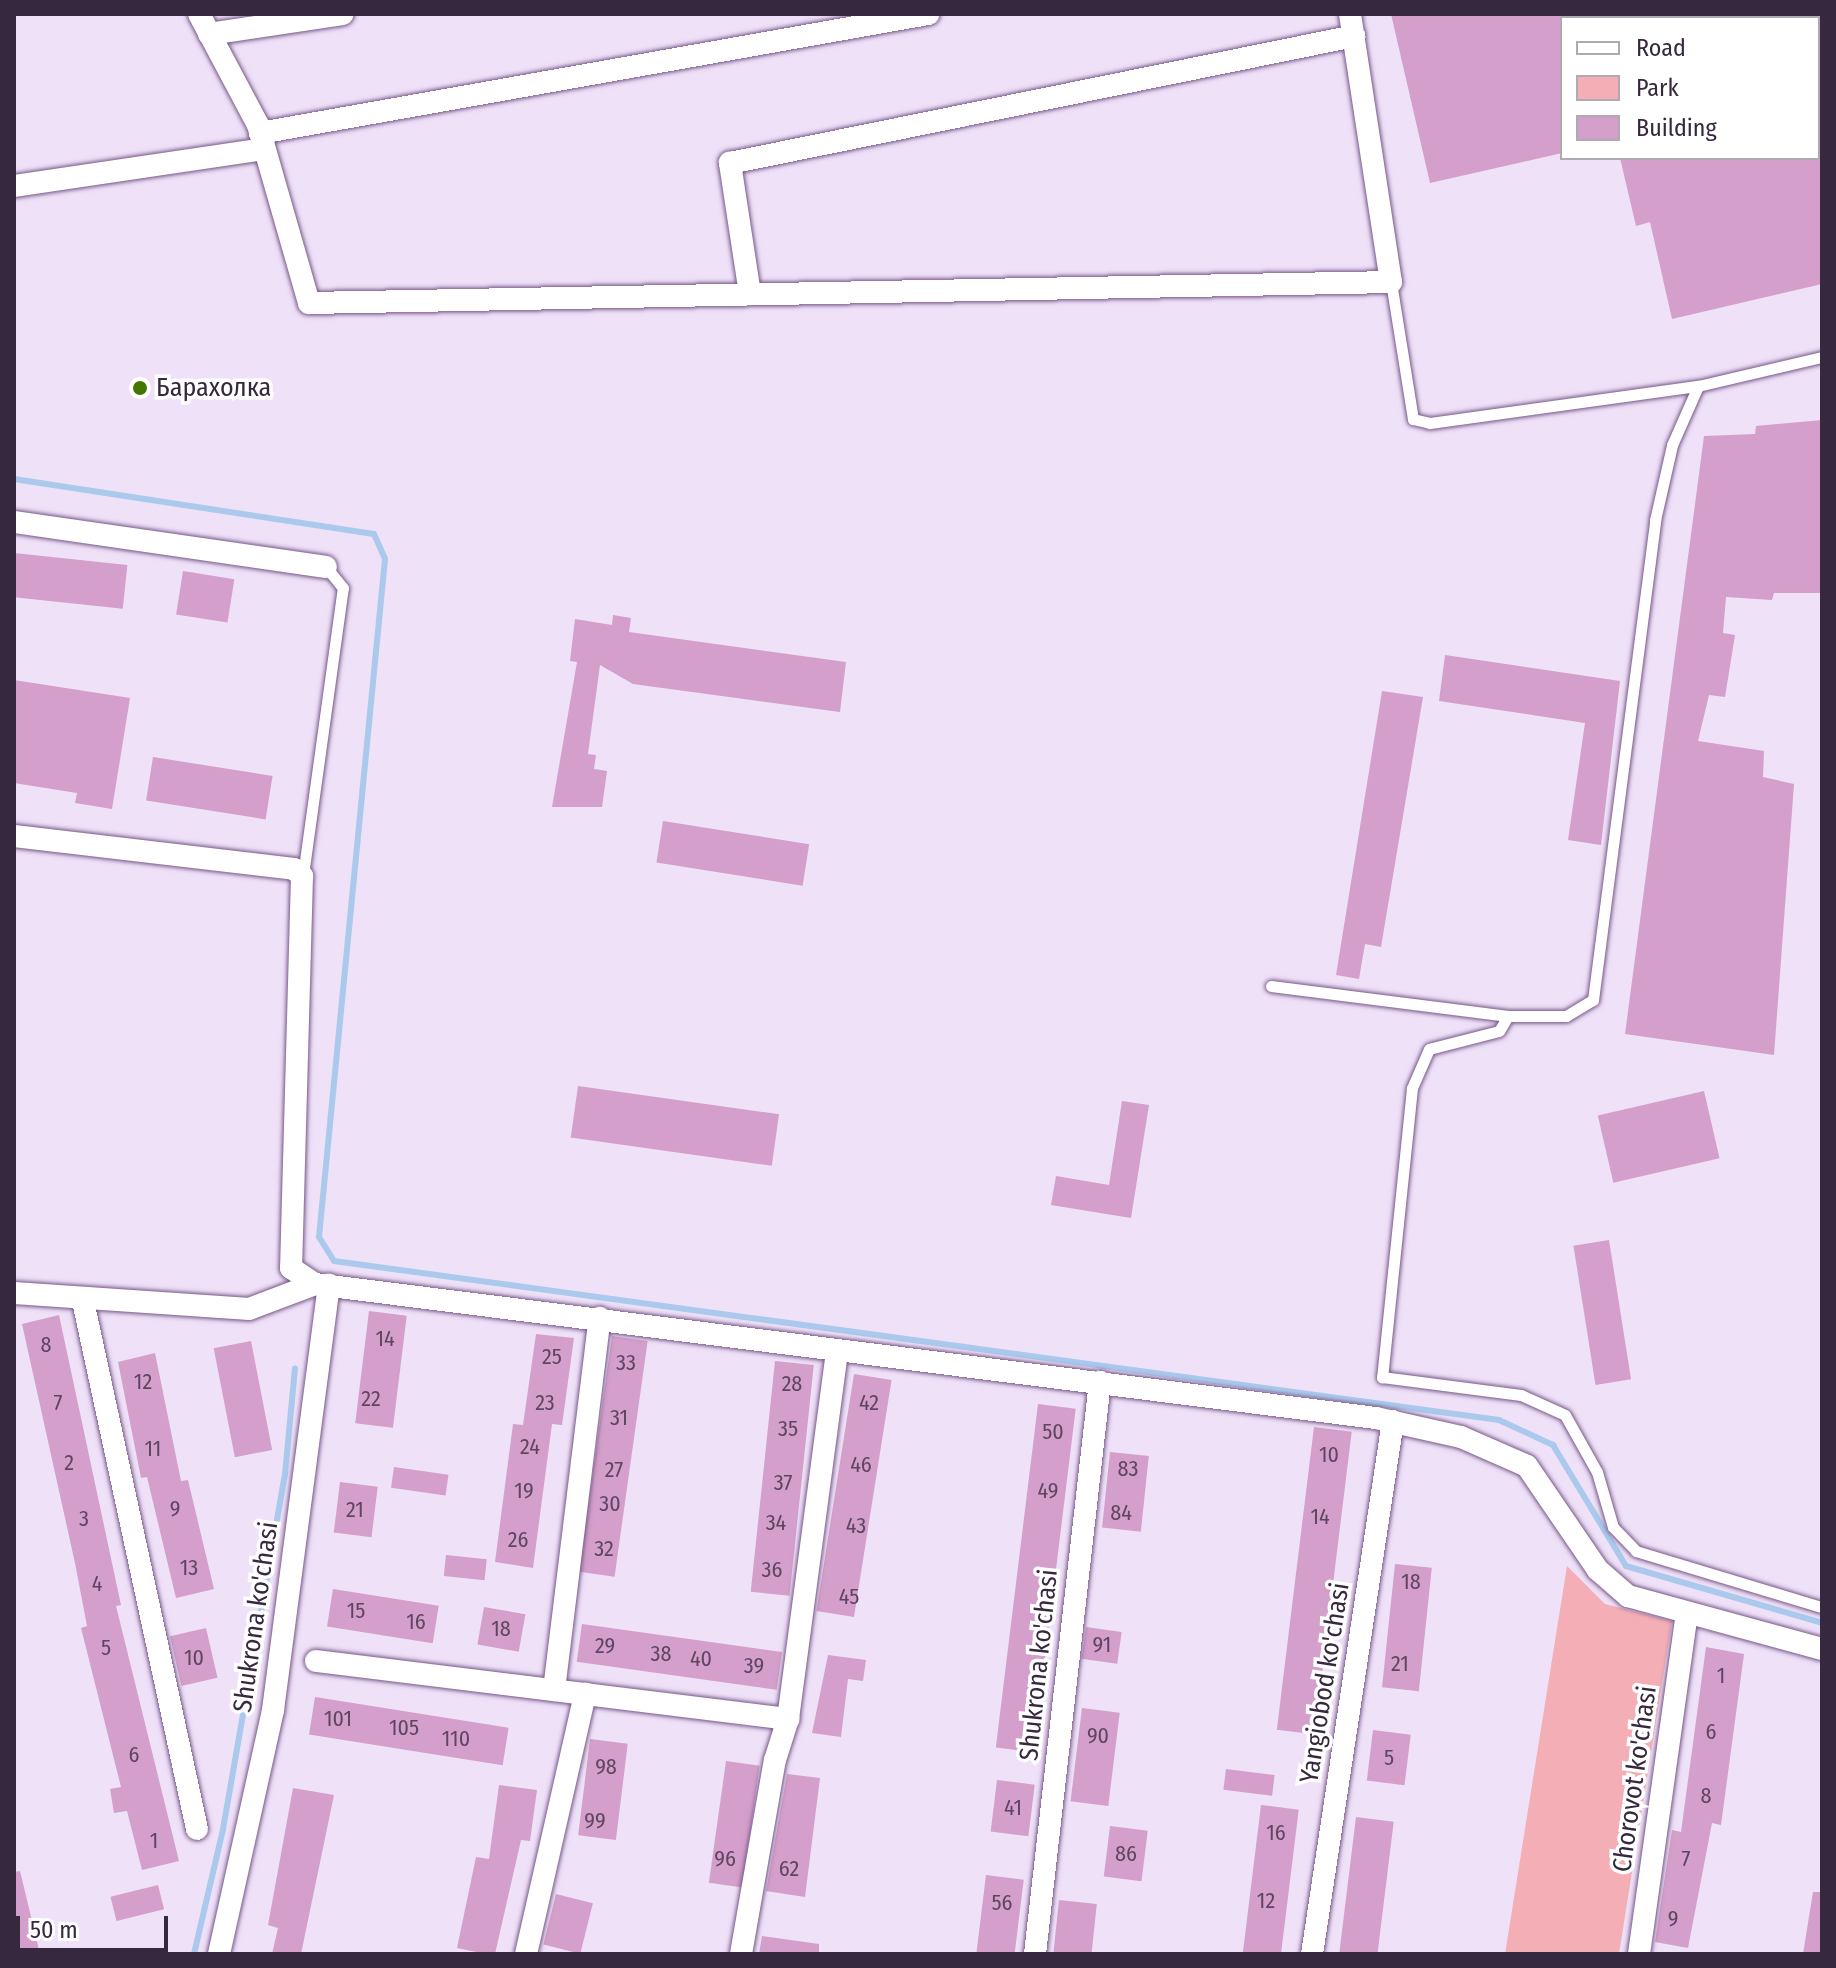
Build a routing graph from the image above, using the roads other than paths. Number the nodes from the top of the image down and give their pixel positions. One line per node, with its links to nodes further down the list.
1 (343, 14): 3 (street)
2 (928, 14): 5 (street)
3 (204, 24): 5 (street)
4 (1352, 25): 7 (street); 8 (street)
5 (262, 141): 6 (street); 8 (street)
6 (14, 186)
7 (1391, 282): 8 (street); 10 (lane)
8 (750, 294)
9 (1822, 357): 10 (lane)
10 (1698, 386): 16 (lane)
11 (14, 522): 12 (street)
12 (326, 567): 14 (lane)
13 (14, 836): 14 (street)
14 (302, 876): 17 (street)
15 (1271, 986): 16 (lane)
16 (1508, 1016): 24 (lane)
17 (322, 1284): 19 (street); 20 (street); 32 (street, Shukrona ko'chasi)
18 (14, 1293): 19 (street)
19 (83, 1301): 31 (street)
20 (600, 1318): 21 (street); 28 (street)
21 (837, 1354): 22 (street); 30 (street)
22 (1100, 1382): 23 (street); 35 (street, Shukrona ko'chasi)
23 (1393, 1421): 25 (street); 36 (street, Yangiobod ko'chasi)
24 (1822, 1607)
25 (1687, 1613): 26 (street); 37 (street, Chorovot ko'chasi)
26 (1822, 1649)
27 (316, 1661): 28 (street)
28 (554, 1690): 29 (street)
29 (585, 1694): 30 (street); 33 (street)
30 (788, 1719): 34 (street)
31 (197, 1829)
32 (219, 1954)
33 (526, 1954)
34 (741, 1954)
35 (1035, 1954)
36 (1312, 1954)
37 (1639, 1954)

